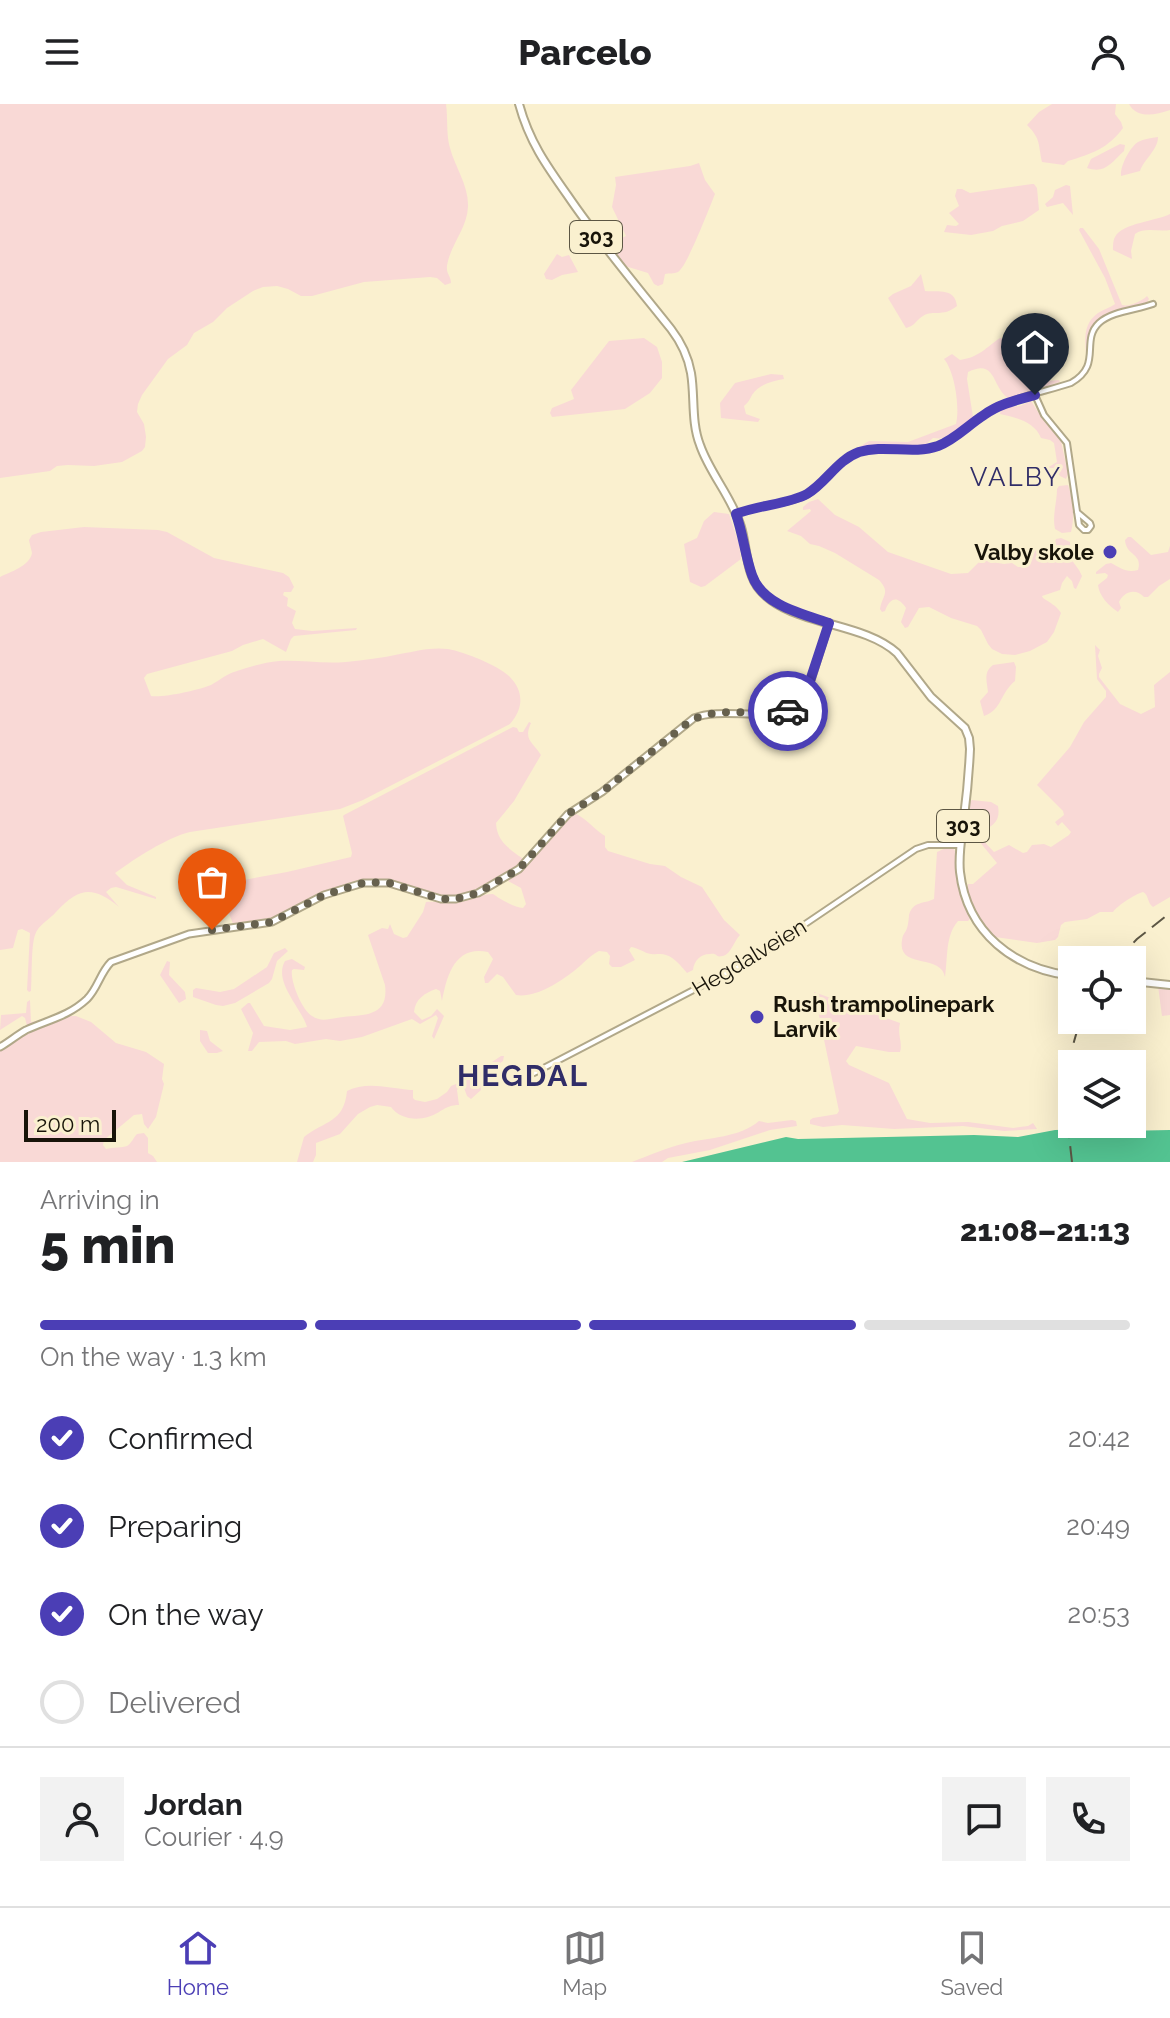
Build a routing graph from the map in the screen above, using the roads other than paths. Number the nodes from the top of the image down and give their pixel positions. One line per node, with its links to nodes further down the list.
1 (519, 104): 5 (main road, 303)
2 (1153, 304): 3 (street)
3 (1035, 395): 4 (street); 5 (street)
4 (1077, 512): 4 (street)
5 (736, 514): 6 (main road, 303)
6 (829, 623): 7 (main road, 303); 11 (main road)
7 (961, 845): 8 (main road, 303); 12 (street, Hegdalveien)
8 (1058, 974)
9 (1146, 982): 10 (main road)
10 (1170, 985)
11 (0, 1047)
12 (534, 1073)

